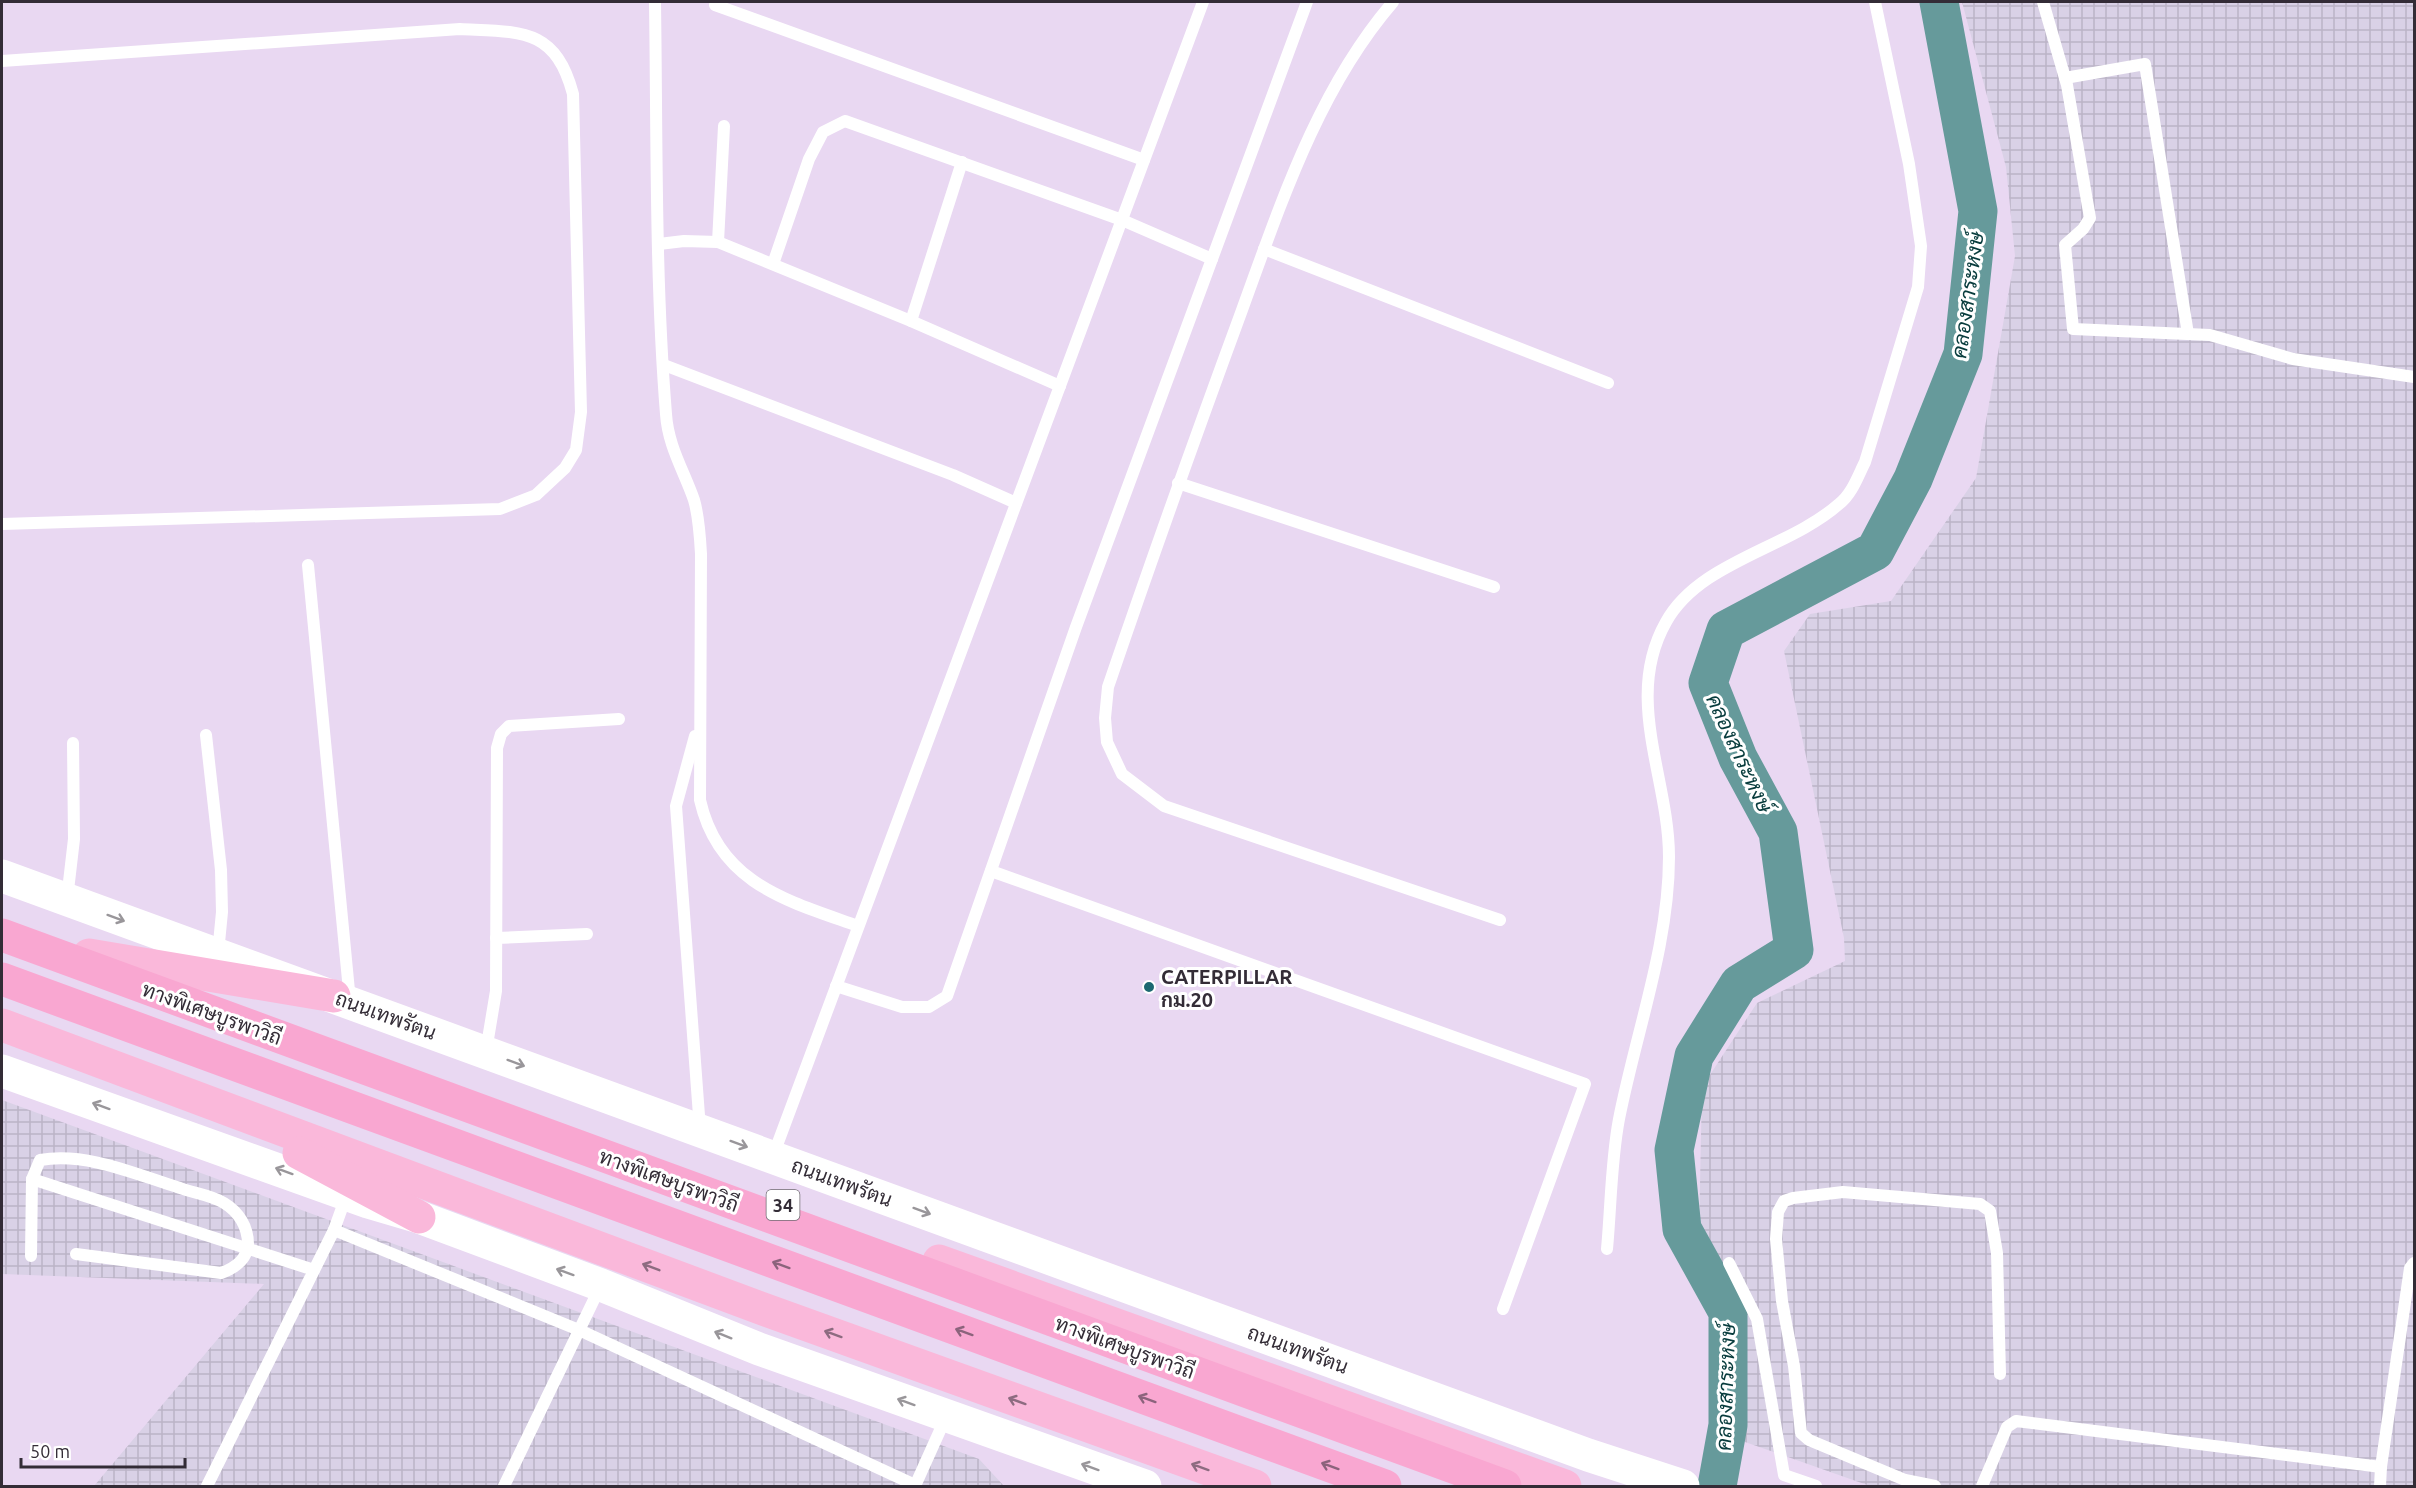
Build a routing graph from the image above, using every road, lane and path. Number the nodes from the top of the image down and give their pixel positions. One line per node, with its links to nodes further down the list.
1 (655, 2): 15 (lane)
2 (1203, 2): 11 (lane)
3 (1307, 2): 17 (lane)
4 (1393, 2): 16 (lane)
5 (1875, 2): 59 (lane)
6 (2043, 2): 9 (lane)
7 (715, 5): 11 (lane)
8 (2, 61): 27 (lane)
9 (2065, 78): 20 (lane); 20 (lane)
10 (724, 126): 14 (lane)
11 (1144, 160): 13 (lane)
12 (962, 162): 13 (lane); 18 (lane); 19 (lane)
13 (1122, 220): 17 (lane); 24 (lane)
14 (718, 242): 15 (lane); 18 (lane)
15 (659, 244): 21 (lane)
16 (1264, 249): 23 (lane); 25 (lane)
17 (1212, 259): 34 (lane)
18 (773, 264): 19 (lane)
19 (911, 321): 24 (lane)
20 (2188, 334): 22 (lane)
21 (664, 365): 26 (lane); 31 (lane)
22 (2415, 377)
23 (1608, 383)
24 (1060, 386): 26 (lane)
25 (1178, 483): 29 (lane); 37 (lane)
26 (1016, 503): 39 (lane)
27 (2, 524)
28 (308, 565): 47 (lane)
29 (1494, 587)
30 (619, 719): 42 (lane)
31 (700, 720): 39 (lane); 52 (lane)
32 (206, 735): 43 (lane)
33 (73, 743): 36 (lane)
34 (991, 871): 46 (lane); 66 (lane)
35 (2, 876): 36 (main road, ถนนเทพรัตน / 34)
36 (66, 900): 43 (main road, ถนนเทพรัตน / 34, one-way to 43)
37 (1500, 920)
38 (2, 921): 44 (highway, ถนนเทพรัตน / 34)
39 (858, 926): 46 (lane)
40 (587, 934): 42 (lane)
41 (2, 936): 78 (highway, ทางพิเศษบูรพาวิถี)
42 (496, 938): 49 (lane)
43 (218, 954): 47 (main road, ถนนเทพรัตน / 34)
44 (89, 955): 47 (highway); 79 (highway, ถนนเทพรัตน / 34)
45 (2, 979): 77 (highway, ทางพิเศษบูรพาวิถี, one-way to 45)
46 (836, 986): 53 (lane)
47 (342, 999): 49 (main road, ถนนเทพรัตน / 34)
48 (2, 1025): 51 (highway)
49 (486, 1052): 52 (main road, ถนนเทพรัตน / 34, one-way to 52)
50 (2, 1071): 55 (main road, one-way to 50)
51 (186, 1092): 56 (highway); 76 (highway, one-way to 51)
52 (700, 1130): 53 (main road, ถนนเทพรัตน / 34, one-way to 53)
53 (772, 1157): 70 (main road, ถนนเทพรัตน / 34, one-way to 70)
54 (32, 1179): 58 (lane); 58 (lane); 61 (lane)
55 (347, 1193): 56 (main road); 57 (lane)
56 (419, 1217): 65 (main road, one-way to 56)
57 (334, 1230): 64 (lane); 67 (lane)
58 (248, 1249): 60 (lane); 64 (lane)
59 (1607, 1249)
60 (76, 1254)
61 (31, 1256)
62 (1729, 1263): 82 (lane)
63 (2415, 1263): 71 (lane)
64 (314, 1270): 72 (lane)
65 (601, 1285): 67 (lane); 69 (main road, one-way to 65)
66 (1503, 1309)
67 (579, 1330): 73 (lane); 74 (lane)
68 (2000, 1374): 83 (lane)
69 (946, 1416): 74 (lane); 75 (main road, one-way to 69)
70 (1588, 1455): 80 (main road); 81 (main road, ถนนเทพรัตน / 34)
71 (2381, 1467): 84 (lane); 85 (lane)
72 (207, 1486)
73 (504, 1486)
74 (915, 1486)
75 (1145, 1486)
76 (1255, 1486)
77 (1385, 1486)
78 (1505, 1486)
79 (1564, 1486)
80 (1647, 1486)
81 (1683, 1486)
82 (1815, 1486)
83 (1935, 1486)
84 (1982, 1486)
85 (2380, 1486)

